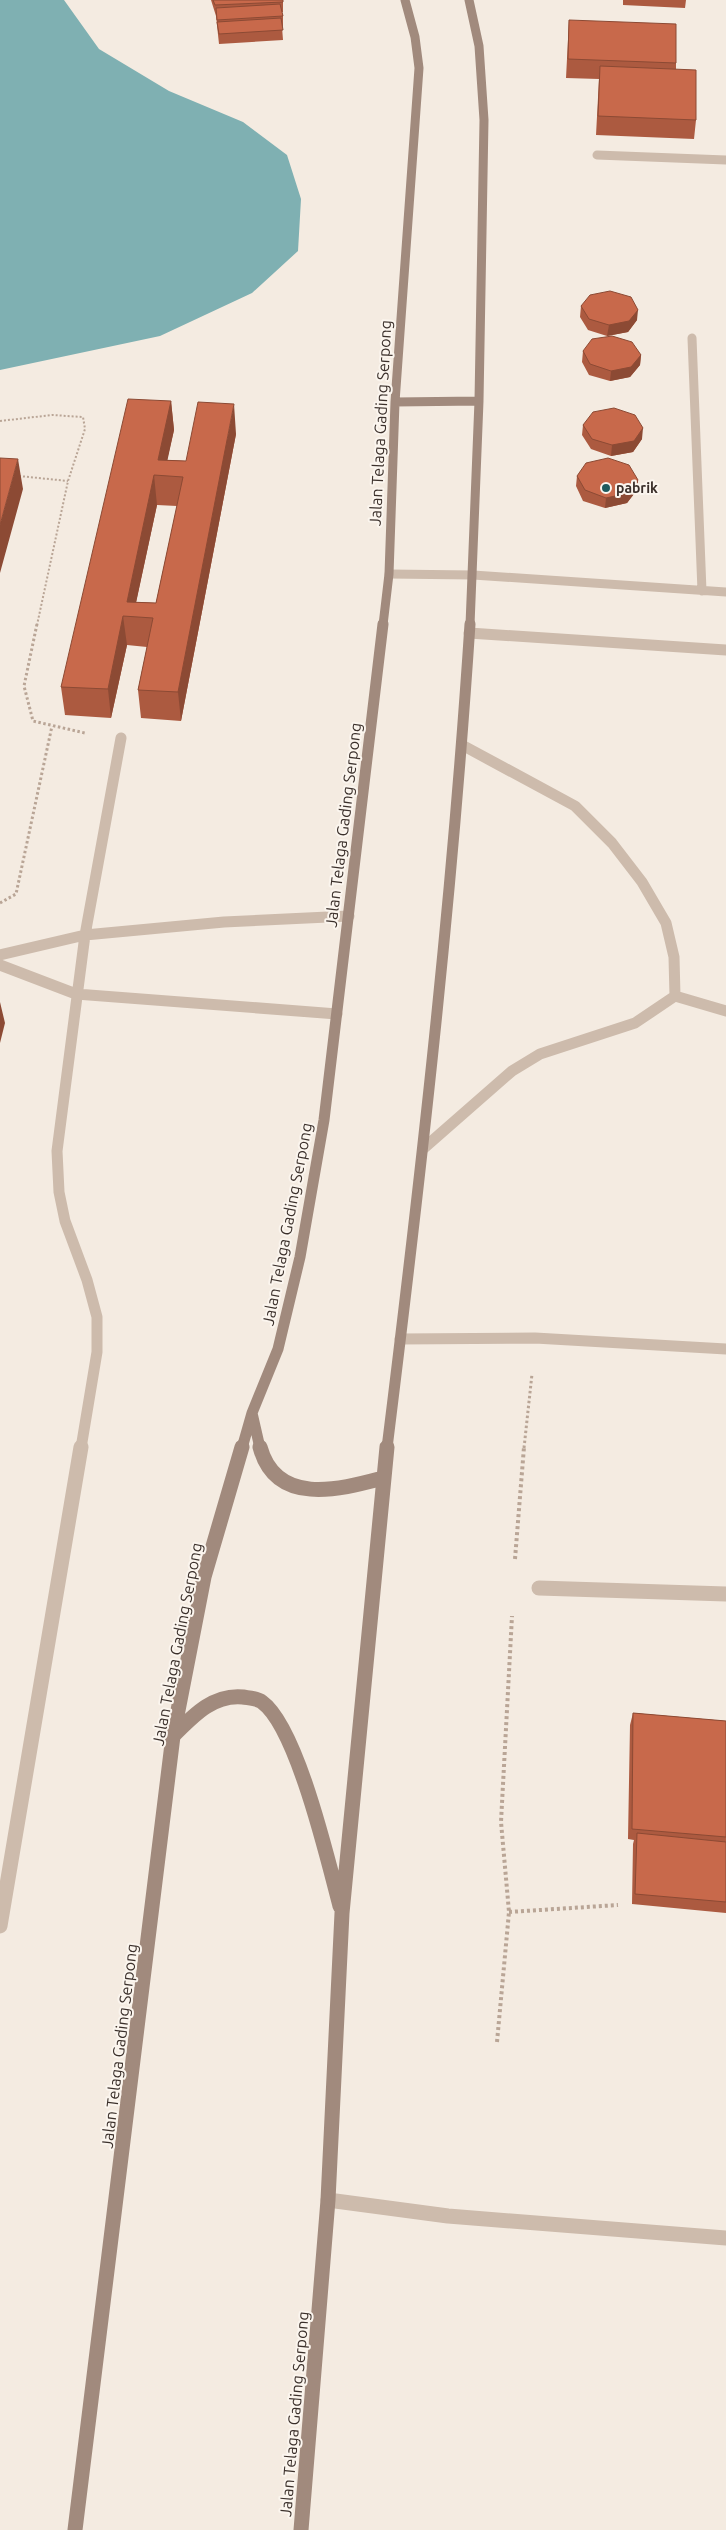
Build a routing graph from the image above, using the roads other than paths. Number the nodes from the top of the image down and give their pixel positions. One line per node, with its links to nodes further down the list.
1 (405, 0): 7 (main road, Jalan Telaga Gading Serpong)
2 (469, 0): 6 (main road, Jalan Telaga Gading Serpong)
3 (597, 155): 4 (street)
4 (726, 160)
5 (692, 338): 10 (street)
6 (479, 401): 7 (main road); 9 (main road, Jalan Telaga Gading Serpong)
7 (395, 402): 8 (main road, Jalan Telaga Gading Serpong)
8 (389, 574): 9 (street); 16 (main road, Jalan Telaga Gading Serpong)
9 (473, 575): 10 (street); 12 (main road, Jalan Telaga Gading Serpong)
10 (702, 591): 11 (street)
11 (726, 592)
12 (468, 633): 13 (street); 15 (main road, Jalan Telaga Gading Serpong)
13 (726, 650)
14 (121, 738): 17 (street)
15 (462, 745): 21 (street); 24 (main road, Jalan Telaga Gading Serpong)
16 (348, 916): 17 (street); 23 (main road, Jalan Telaga Gading Serpong)
17 (85, 935): 18 (street); 20 (street)
18 (0, 955)
19 (0, 965): 20 (street)
20 (76, 994): 23 (street); 33 (street)
21 (675, 996): 22 (street); 24 (street)
22 (726, 1011)
23 (337, 1014): 27 (main road, Jalan Telaga Gading Serpong)
24 (424, 1148): 25 (main road, Jalan Telaga Gading Serpong)
25 (400, 1339): 26 (street); 28 (main road, Jalan Telaga Gading Serpong)
26 (726, 1349)
27 (252, 1413): 28 (main road); 31 (main road, Jalan Telaga Gading Serpong)
28 (383, 1478): 32 (main road, Jalan Telaga Gading Serpong)
29 (539, 1588): 30 (street)
30 (726, 1594)
31 (173, 1736): 32 (main road); 36 (main road, Jalan Telaga Gading Serpong)
32 (342, 1913): 34 (main road, Jalan Telaga Gading Serpong)
33 (0, 1926)
34 (328, 2200): 35 (street); 37 (main road, Jalan Telaga Gading Serpong)
35 (726, 2238)
36 (75, 2530)
37 (301, 2530)

